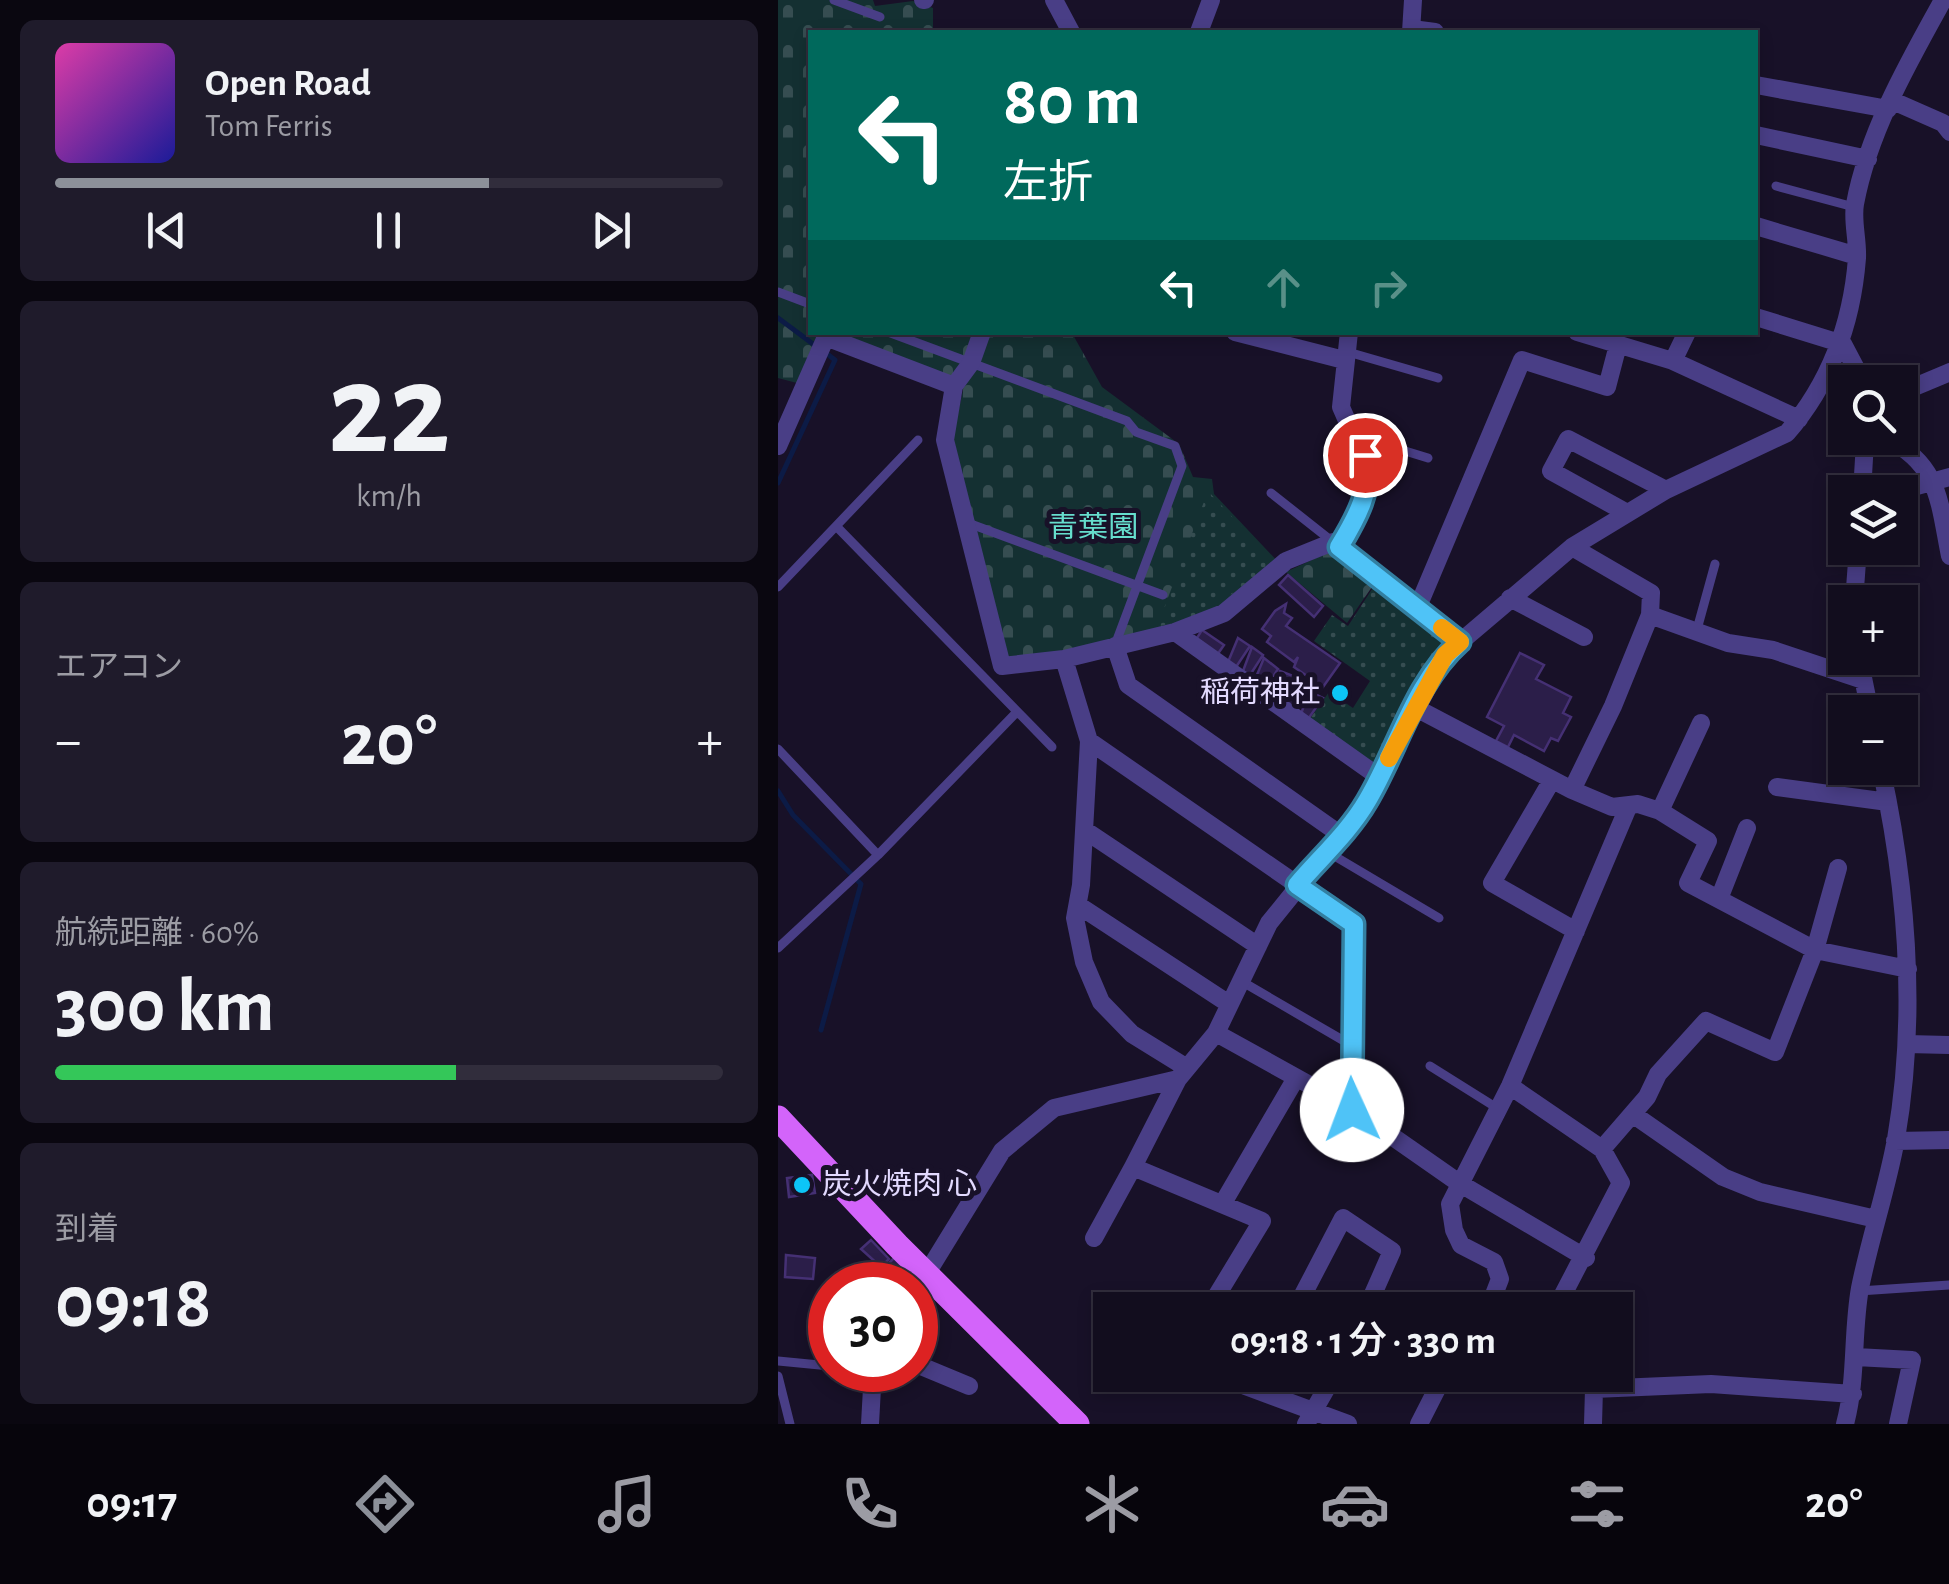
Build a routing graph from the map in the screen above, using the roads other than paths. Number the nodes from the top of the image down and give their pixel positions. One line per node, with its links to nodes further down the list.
1 (834, 0): 6 (lane)
2 (1054, 0): 7 (street)
3 (1211, 0): 8 (street)
4 (1413, 0): 9 (street)
5 (1943, 0): 11 (street)
6 (880, 17)
7 (1069, 30)
8 (1199, 30)
9 (1412, 30)
10 (1758, 85): 11 (street)
11 (1890, 105): 12 (street); 14 (street)
12 (1950, 132)
13 (1758, 135): 14 (street)
14 (1868, 158): 16 (street)
15 (1776, 186): 16 (lane)
16 (1854, 208): 18 (street)
17 (1758, 227): 18 (street)
18 (1857, 256): 27 (street)
19 (778, 292): 20 (lane)
20 (808, 303)
21 (1758, 318): 27 (street)
22 (896, 335): 31 (lane)
23 (981, 335): 31 (street)
24 (1257, 335): 29 (street)
25 (1586, 335): 28 (street)
26 (1685, 335): 30 (street)
27 (1843, 344): 32 (street); 37 (street)
28 (1618, 346): 30 (street); 57 (street)
29 (1346, 348): 34 (lane); 38 (street)
30 (1672, 361): 37 (street)
31 (971, 364): 36 (street); 53 (lane)
32 (1854, 365)
33 (1950, 372): 35 (street)
34 (1438, 378)
35 (1918, 385)
36 (954, 386): 40 (street); 47 (street)
37 (1799, 419): 44 (street)
38 (1356, 436): 42 (lane); 49 (street)
39 (918, 440): 48 (lane)
40 (778, 446)
41 (1914, 455): 43 (street)
42 (1428, 458)
43 (1942, 479): 51 (street)
44 (1666, 490): 46 (street); 46 (street)
45 (1271, 493): 49 (lane)
46 (1627, 513): 50 (street)
47 (964, 522): 53 (lane); 64 (street)
48 (838, 528): 54 (lane); 69 (lane)
49 (1336, 544): 57 (street); 59 (street)
50 (1572, 547): 56 (street); 58 (street)
51 (1950, 556)
52 (1715, 564): 60 (lane)
53 (1137, 586): 55 (lane); 63 (lane)
54 (778, 587)
55 (1163, 595)
56 (1510, 598): 61 (street); 62 (street)
57 (1417, 609): 62 (street)
58 (1650, 615): 60 (street); 78 (street)
59 (1175, 632): 63 (street); 74 (street)
60 (1696, 632): 66 (street)
61 (1584, 637)
62 (1460, 642): 68 (street)
63 (1115, 646): 64 (street); 84 (street)
64 (1064, 659): 71 (street)
65 (1862, 675): 66 (street)
66 (1863, 680): 67 (street)
67 (1866, 695)
68 (1414, 707): 74 (street); 75 (street)
69 (1015, 714): 72 (lane); 86 (lane)
70 (1702, 723): 81 (street)
71 (1088, 741): 83 (street); 88 (street)
72 (1052, 747)
73 (778, 749): 86 (lane)
74 (1379, 777): 84 (street)
75 (1552, 780): 78 (street); 92 (street)
76 (1884, 785): 79 (street)
77 (1778, 788): 79 (street)
78 (1572, 790): 80 (street)
79 (1888, 802): 96 (street)
80 (1629, 805): 81 (street); 92 (street)
81 (1660, 812): 89 (street)
82 (1747, 828): 89 (street)
83 (1086, 830): 90 (street); 93 (street)
84 (1341, 834): 85 (street)
85 (1326, 851): 88 (street); 91 (lane)
86 (878, 856): 94 (lane)
87 (1838, 868): 95 (street)
88 (1297, 885): 93 (street); 100 (street)
89 (1719, 899): 95 (street)
90 (1078, 905): 98 (street); 104 (street)
91 (1439, 918)
92 (1576, 932): 106 (street)
93 (1258, 946): 97 (street)
94 (778, 948)
95 (1816, 950): 96 (street); 109 (street)
96 (1908, 969): 101 (street)
97 (1241, 981): 98 (street); 100 (lane)
98 (1229, 1004): 99 (street)
99 (1216, 1033): 104 (street); 105 (street)
100 (1350, 1044): 108 (street)
101 (1907, 1044): 102 (street); 112 (street)
102 (1950, 1046)
103 (1430, 1066): 107 (lane)
104 (1182, 1073): 114 (street); 121 (street)
105 (1296, 1078): 108 (street); 116 (street)
106 (1510, 1086): 107 (street); 113 (street)
107 (1497, 1108): 115 (street)
108 (1352, 1110): 115 (street)
109 (1634, 1115): 113 (street); 117 (street)
110 (778, 1118): 120 (main road)
111 (1950, 1140): 112 (street)
112 (1895, 1141): 117 (street)
113 (1602, 1149): 119 (street)
114 (1133, 1167): 116 (street); 118 (street)
115 (1459, 1183): 119 (street); 126 (street)
116 (1224, 1203): 123 (street)
117 (1876, 1220): 128 (street)
118 (1094, 1238)
119 (1586, 1258): 127 (street)
120 (903, 1262)
121 (934, 1262)
122 (1950, 1285): 128 (lane)
123 (1219, 1292)
124 (1304, 1292): 125 (street)
125 (1374, 1292)
126 (1495, 1292)
127 (1566, 1292)
128 (1860, 1292): 130 (street)
129 (938, 1298): 146 (main road)
130 (1856, 1357): 142 (street); 151 (street)
131 (778, 1362): 132 (lane)
132 (808, 1364)
133 (938, 1373): 135 (street)
134 (778, 1376): 144 (lane)
135 (969, 1386)
136 (1633, 1388): 142 (street)
137 (872, 1392): 145 (street)
138 (1273, 1392): 143 (street)
139 (1325, 1392): 143 (street)
140 (1435, 1392): 148 (street)
141 (1594, 1392): 149 (street)
142 (1853, 1394): 150 (street)
143 (1312, 1416): 147 (street)
144 (790, 1424)
145 (870, 1424)
146 (1077, 1424)
147 (1348, 1424)
148 (1419, 1424)
149 (1593, 1424)
150 (1846, 1424)
151 (1898, 1424)

